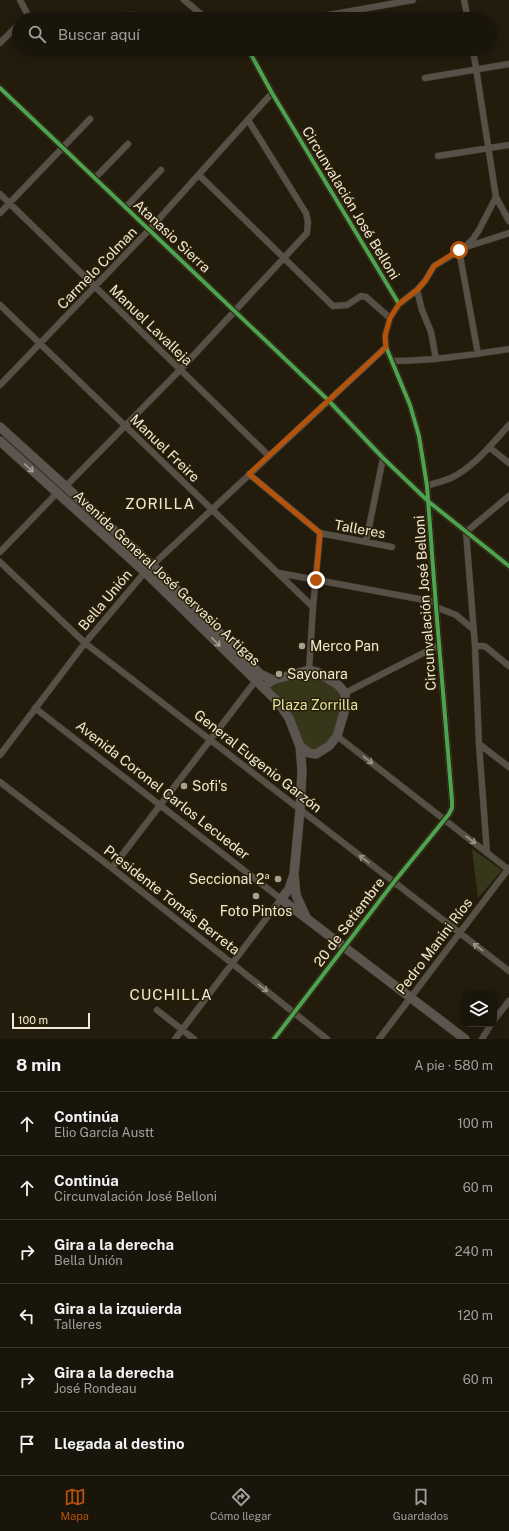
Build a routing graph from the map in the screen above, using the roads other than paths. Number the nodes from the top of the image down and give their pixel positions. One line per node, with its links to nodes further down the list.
1 (20, 0): 6 (street)
2 (184, 0): 7 (street)
3 (413, 0): 5 (street)
4 (464, 0): 9 (street)
5 (399, 1): 8 (street)
6 (26, 12)
7 (199, 12)
8 (342, 12)
9 (467, 12)
10 (12, 31): 11 (street)
11 (0, 43)
12 (252, 56): 18 (street, Circunvalación José Belloni)
13 (474, 56): 15 (street)
14 (509, 64): 15 (street)
15 (476, 69): 16 (street); 24 (street)
16 (425, 78)
17 (0, 88): 23 (street, Atanasio Sierra)
18 (272, 93): 20 (street, Carmelo Colman); 41 (street, Circunvalación José Belloni)
19 (90, 119): 23 (street)
20 (248, 120): 27 (street, Carmelo Colman); 38 (street)
21 (128, 144): 28 (street)
22 (509, 145): 24 (street)
23 (63, 147): 28 (street, Atanasio Sierra); 31 (street)
24 (489, 148): 25 (street); 30 (street)
25 (438, 156)
26 (161, 170): 32 (street)
27 (199, 175): 35 (street, Carmelo Colman); 38 (street)
28 (95, 178): 32 (street, Atanasio Sierra)
29 (0, 194): 31 (street, Manuel Lavalleja)
30 (496, 197): 34 (street); 37 (street)
31 (9, 203): 33 (street); 39 (street, Manuel Lavalleja)
32 (126, 207): 35 (street, Atanasio Sierra)
33 (0, 213)
34 (509, 221)
35 (150, 230): 39 (street, Carmelo Colman); 43 (street, Atanasio Sierra)
36 (509, 233): 37 (street)
37 (461, 249): 40 (street); 48 (street)
38 (284, 258): 43 (street); 44 (street)
39 (95, 287): 45 (street, Carmelo Colman); 51 (street, Manuel Lavalleja)
40 (417, 290): 41 (street); 49 (street)
41 (399, 304): 44 (street, Circunvalación José Belloni)
42 (0, 305): 45 (street, Manuel Freire)
43 (236, 311): 51 (street); 53 (street, Atanasio Sierra)
44 (390, 318): 46 (street, Circunvalación José Belloni)
45 (40, 344): 52 (street, Carmelo Colman); 55 (street, Manuel Freire)
46 (386, 347): 50 (street, Circunvalación José Belloni); 53 (street, Bella Unión)
47 (509, 349): 48 (street)
48 (478, 354): 49 (street)
49 (436, 359): 50 (street)
50 (392, 361): 63 (street, Circunvalación José Belloni)
51 (180, 370): 55 (street); 59 (street, Manuel Lavalleja)
52 (0, 385)
53 (328, 400): 59 (street, Bella Unión); 60 (street, Atanasio Sierra)
54 (509, 425): 58 (street)
55 (125, 426): 64 (street); 68 (street, Manuel Freire)
56 (0, 427): 64 (main road, Avenida General José Gervasio Artigas)
57 (0, 441): 65 (main road, Avenida General José Gervasio Artigas, one-way to 65)
58 (489, 447): 61 (street); 63 (street)
59 (268, 455): 62 (street, Bella Unión)
60 (383, 458): 67 (street, Atanasio Sierra); 71 (street)
61 (509, 463)
62 (249, 474): 68 (street, Bella Unión); 70 (street, Talleres)
63 (427, 486): 67 (street, Circunvalación José Belloni)
64 (65, 487): 75 (main road, Avenida General José Gervasio Artigas)
65 (57, 493): 73 (street); 77 (main road, Avenida General José Gervasio Artigas)
66 (509, 496): 69 (street)
67 (429, 502): 69 (street, Atanasio Sierra); 80 (street, Circunvalación José Belloni)
68 (211, 509): 75 (street, Bella Unión); 78 (street, Manuel Freire)
69 (466, 532): 76 (street, Atanasio Sierra); 82 (street)
70 (320, 533): 71 (street, Talleres); 79 (street)
71 (366, 542): 72 (street, Talleres)
72 (392, 547)
73 (0, 552)
74 (0, 562): 83 (street, General Eugenio Garzón)
75 (152, 565): 77 (street, Bella Unión); 88 (main road, Avenida General José Gervasio Artigas)
76 (509, 566)
77 (145, 572): 83 (street, Bella Unión); 88 (main road, Avenida General José Gervasio Artigas, one-way to 88)
78 (279, 573): 79 (street); 81 (street, Manuel Freire)
79 (316, 580): 80 (street); 81 (street)
80 (436, 605): 82 (street); 84 (street, Circunvalación José Belloni)
81 (313, 607): 87 (street)
82 (473, 629): 85 (street)
83 (85, 642): 92 (street, Bella Unión); 94 (street, General Eugenio Garzón)
84 (439, 645): 91 (street); 104 (street, Circunvalación José Belloni)
85 (475, 646): 86 (street); 95 (street)
86 (509, 666)
87 (309, 670): 89 (main road); 91 (main road)
88 (258, 677): 89 (main road, Avenida General José Gervasio Artigas); 90 (main road, Avenida General José Gervasio Artigas); 94 (street)
89 (273, 680): 90 (main road)
90 (267, 691): 96 (main road, Avenida General José Gervasio Artigas)
91 (345, 693): 93 (main road)
92 (35, 708): 98 (street, Bella Unión); 102 (street, Avenida Coronel Carlos Lecueder)
93 (338, 736): 97 (main road); 104 (street, one-way to 104)
94 (211, 739): 102 (street); 103 (street, General Eugenio Garzón)
95 (479, 744): 99 (street); 105 (street)
96 (300, 746): 97 (main road); 100 (main road, Avenida General José Gervasio Artigas)
97 (316, 754): 100 (main road)
98 (0, 755)
99 (509, 767)
100 (302, 770): 103 (main road, Avenida General José Gervasio Artigas)
101 (0, 782): 106 (street, Presidente Tomás Berreta)
102 (161, 806): 106 (street); 110 (street, Avenida Coronel Carlos Lecueder)
103 (300, 810): 108 (main road, Avenida General José Gervasio Artigas); 109 (street, General Eugenio Garzón, one-way to 103)
104 (444, 820): 105 (street, one-way to 105); 109 (street, 20 de Setiembre)
105 (487, 853): 107 (street)
106 (112, 868): 114 (street, Presidente Tomás Berreta)
107 (509, 869): 112 (street, Pedro Manini Ríos)
108 (294, 874): 110 (main road); 111 (main road)
109 (394, 882): 112 (street, General Eugenio Garzón); 113 (street, 20 de Setiembre)
110 (281, 899): 111 (main road, Avenida Coronel Carlos Lecueder); 114 (street)
111 (306, 917): 113 (main road, Avenida Coronel Carlos Lecueder)
112 (459, 932): 115 (street, General Eugenio Garzón, one-way to 112); 116 (street, Pedro Manini Ríos)
113 (344, 947): 116 (main road, Avenida Coronel Carlos Lecueder); 119 (street, 20 de Setiembre)
114 (232, 963): 119 (street, Presidente Tomás Berreta, one-way to 119); 122 (street)
115 (509, 971)
116 (410, 997): 127 (street, Pedro Manini Ríos); 128 (main road, Avenida Coronel Carlos Lecueder)
117 (509, 1001): 120 (street)
118 (157, 1010): 122 (street)
119 (294, 1012): 125 (street, 20 de Setiembre); 126 (street, Presidente Tomás Berreta)
120 (497, 1016)
121 (490, 1027): 129 (street)
122 (182, 1030): 123 (street); 124 (street)
123 (175, 1039)
124 (194, 1039)
125 (274, 1039)
126 (327, 1039)
127 (379, 1039)
128 (466, 1039)
129 (482, 1039)

